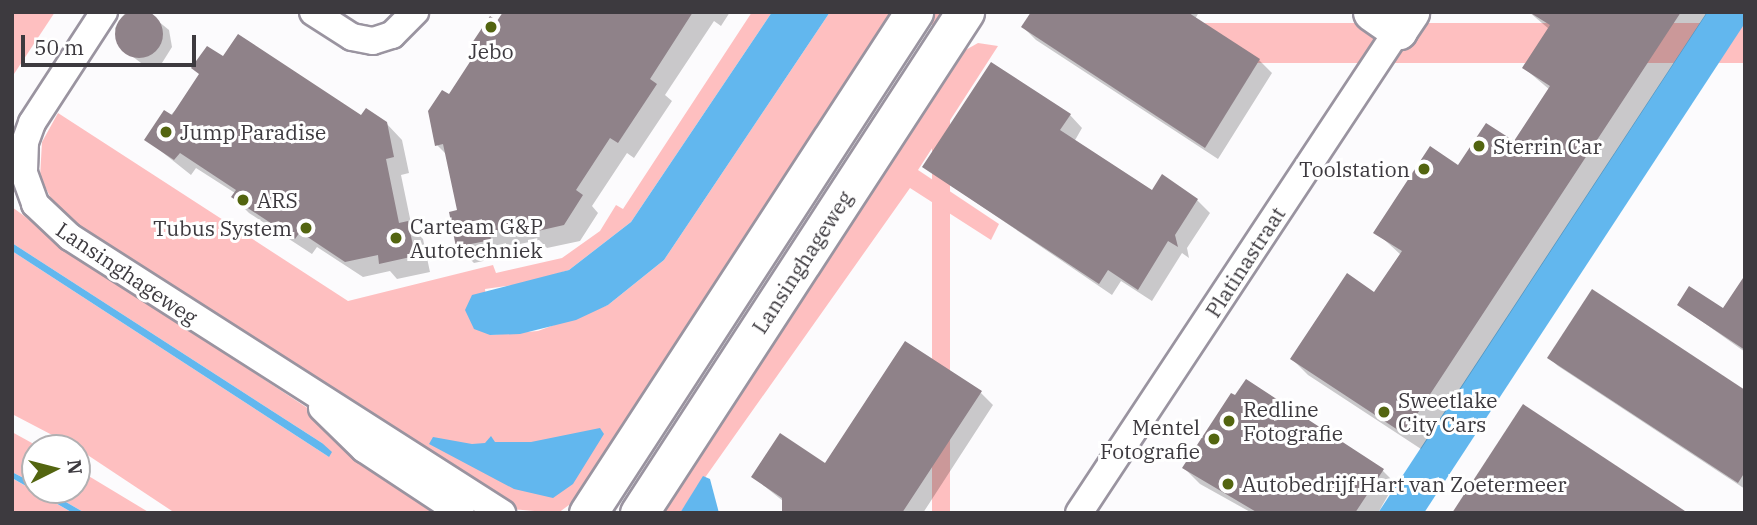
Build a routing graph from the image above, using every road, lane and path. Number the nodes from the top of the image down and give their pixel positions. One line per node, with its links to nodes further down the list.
1 (104, 12): 7 (street, Lansinghageweg)
2 (313, 12): 3 (street)
3 (415, 12)
4 (914, 12): 10 (street, Lansinghageweg)
5 (965, 12): 11 (street, Lansinghageweg)
6 (1393, 18): 12 (street, Platinastraat)
7 (300, 387): 8 (street, Lansinghageweg); 9 (street, Lansinghageweg)
8 (461, 513)
9 (502, 513)
10 (588, 513)
11 (639, 513)
12 (1079, 513)

